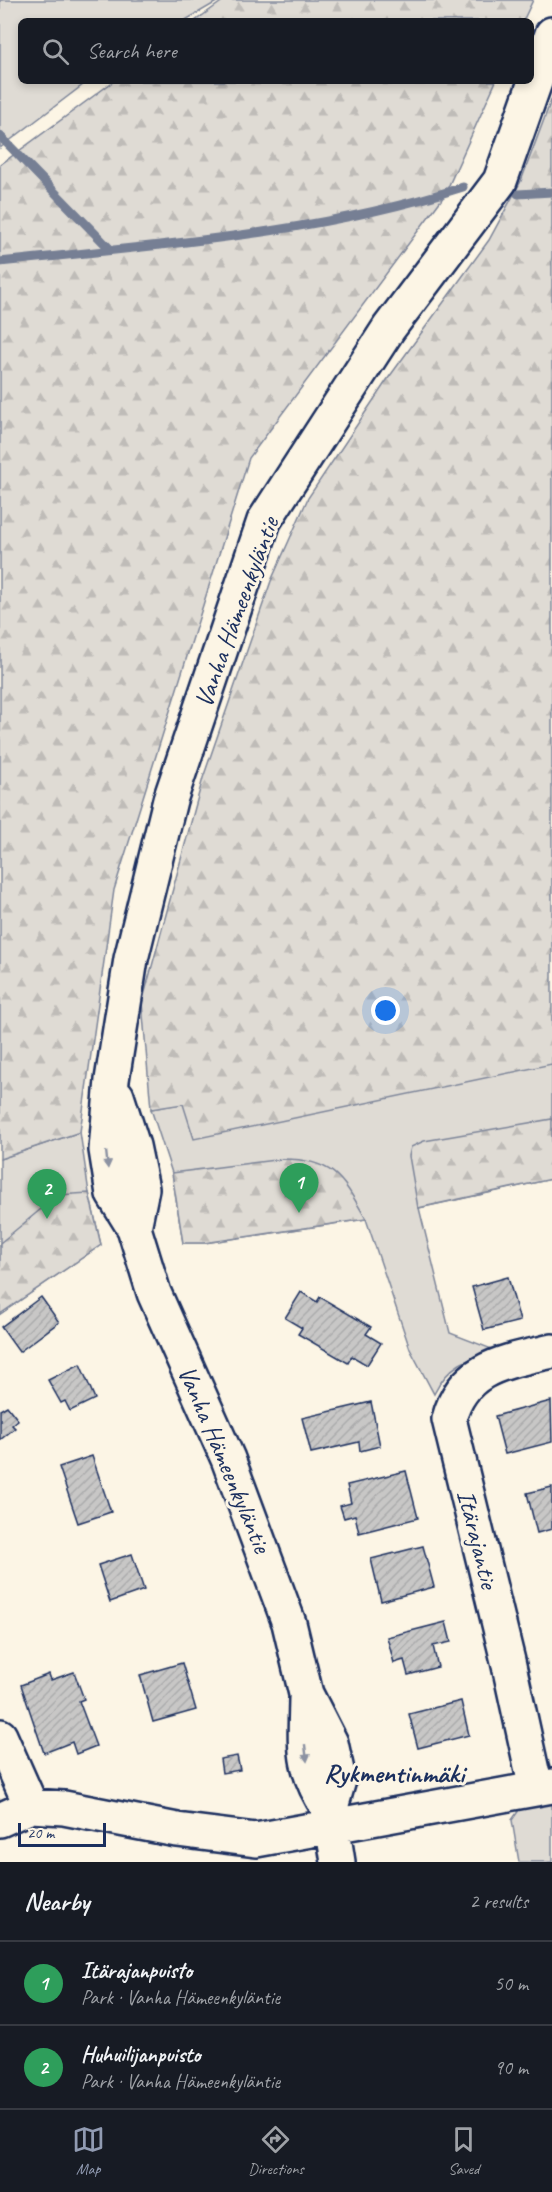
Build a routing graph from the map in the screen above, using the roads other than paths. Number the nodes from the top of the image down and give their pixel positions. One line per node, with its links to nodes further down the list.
1 (552, 34): 6 (street, Vanha Hämeenkyläntie)
2 (552, 1351): 4 (street, Itärajantie)
3 (0, 1736): 5 (street)
4 (544, 1787): 6 (street, Itärajantie)
5 (31, 1806): 6 (street, Itärajantie); 7 (street)
6 (331, 1818): 8 (street, Vanha Hämeenkyläntie)
7 (0, 1820)
8 (338, 1862)

